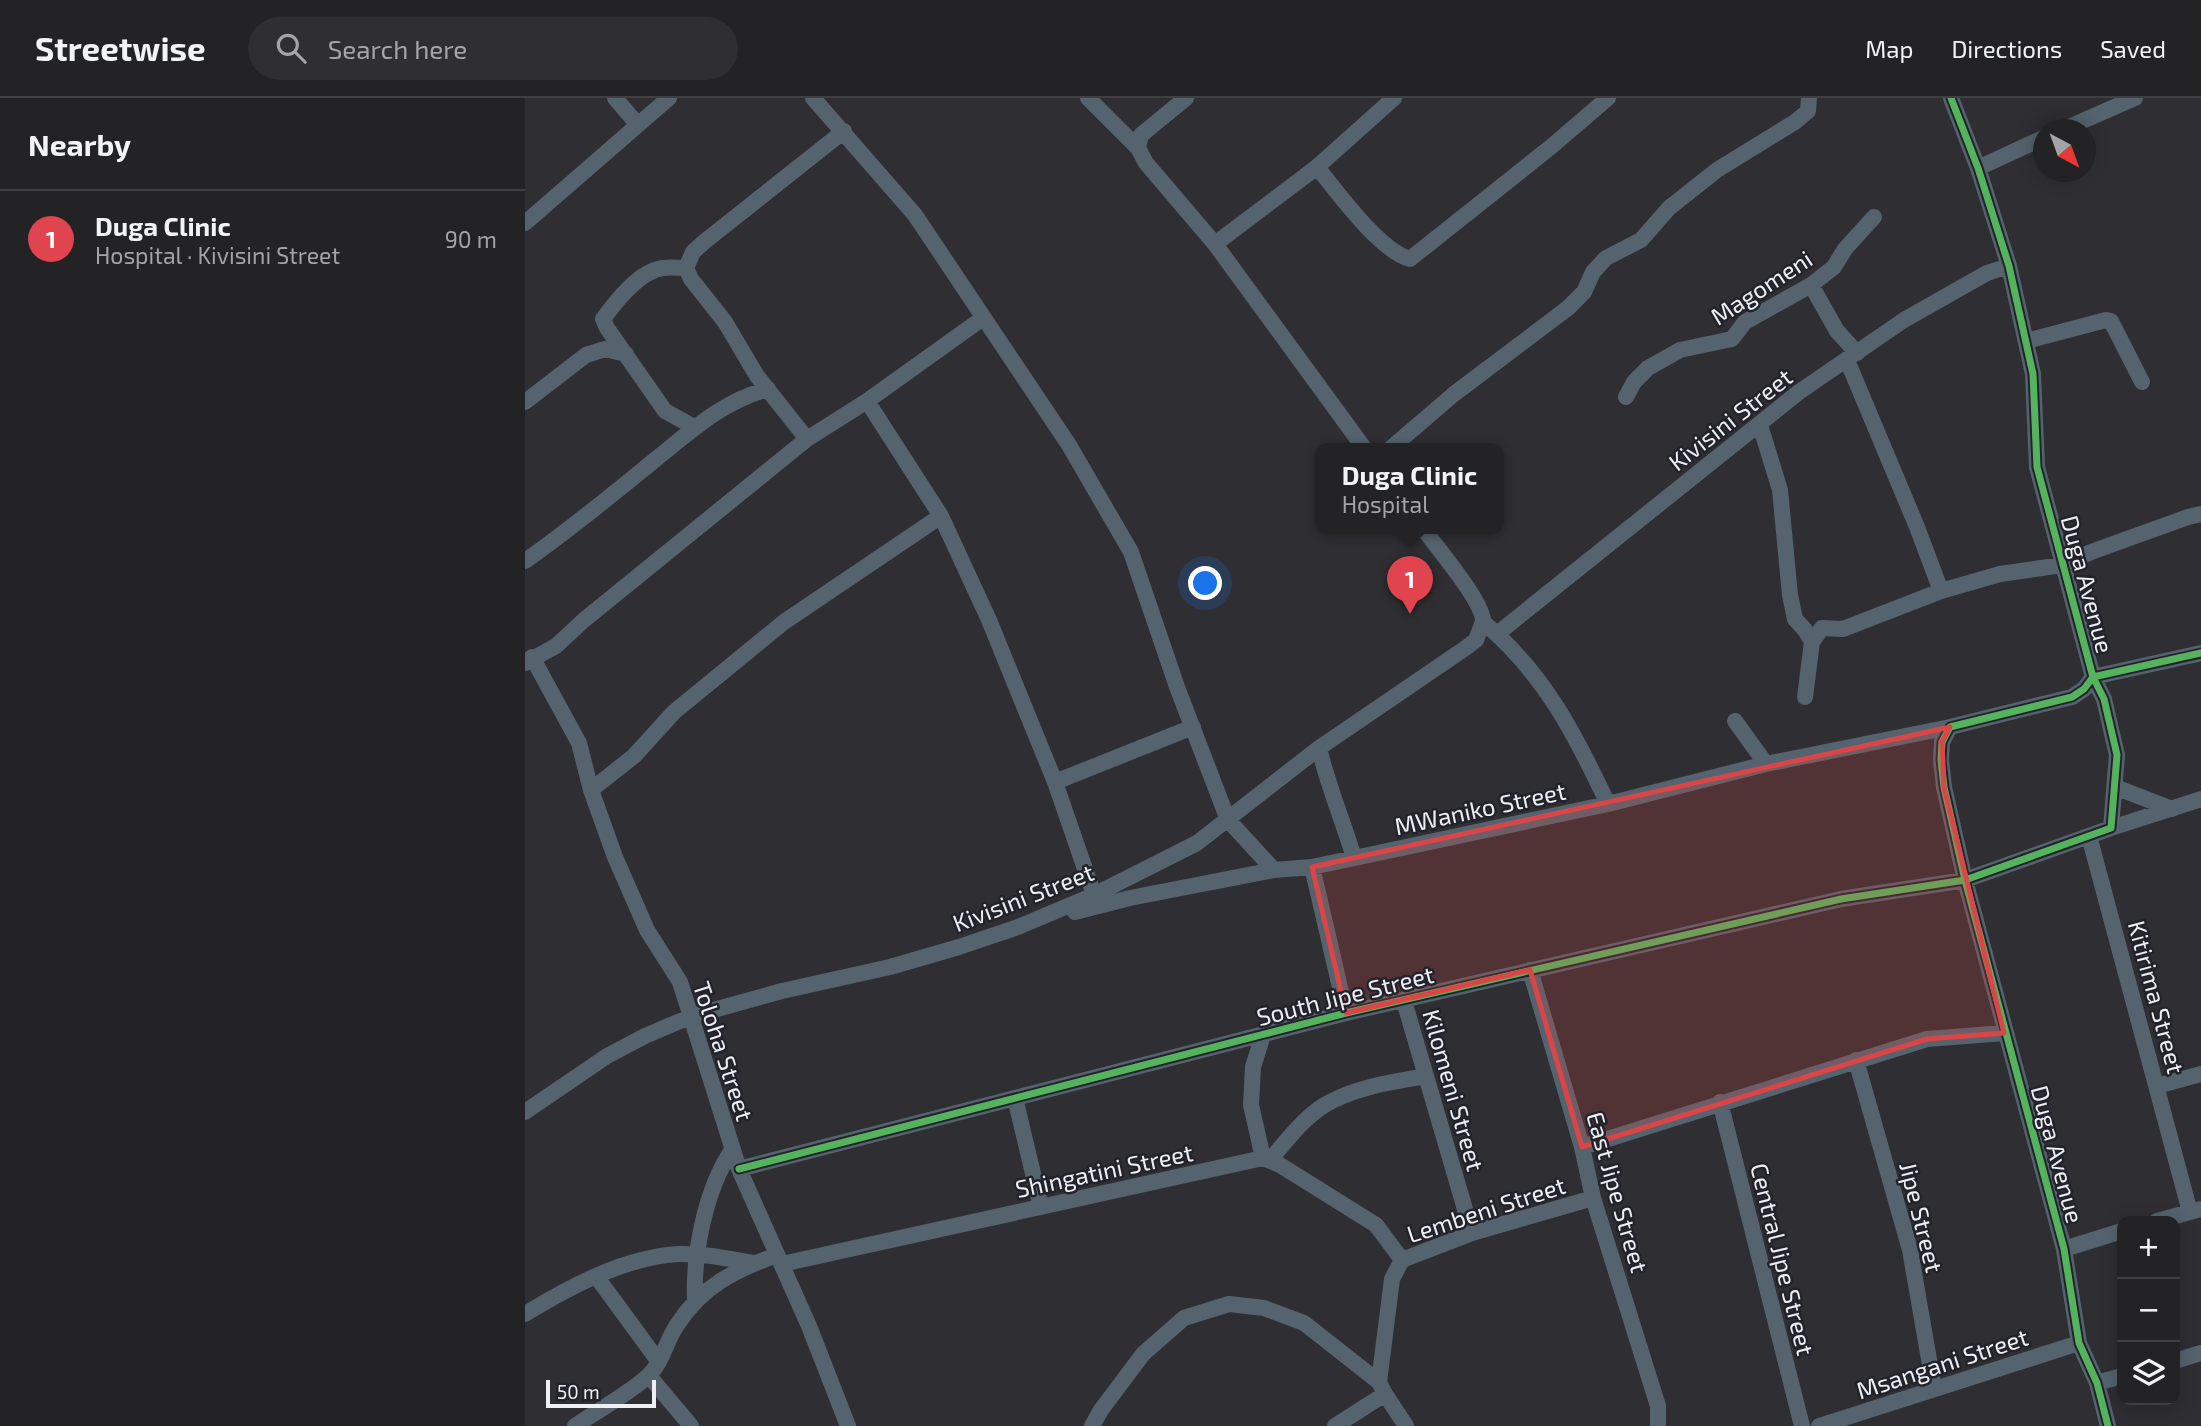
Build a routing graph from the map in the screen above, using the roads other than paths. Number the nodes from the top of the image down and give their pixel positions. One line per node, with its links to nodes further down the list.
1 (615, 98): 12 (street)
2 (669, 98): 12 (street)
3 (813, 98): 13 (street)
4 (1088, 98): 15 (street)
5 (1186, 98): 15 (street)
6 (1394, 98): 16 (street)
7 (1608, 98): 16 (street)
8 (1809, 98): 37 (street)
9 (1951, 98): 17 (street, Duga Avenue)
10 (2135, 98): 11 (street)
11 (2087, 119)
12 (638, 125): 19 (street)
13 (844, 131): 22 (street); 24 (street)
14 (2033, 143): 17 (street)
15 (1138, 148): 20 (street)
16 (1317, 167): 20 (street)
17 (1977, 168): 21 (street, Duga Avenue)
18 (1874, 217): 23 (street, Magomeni)
19 (525, 223)
20 (1215, 244): 36 (street)
21 (2009, 265): 25 (street, Duga Avenue); 27 (street, Kivisini Street)
22 (686, 268): 26 (street); 29 (street)
23 (1811, 285): 27 (street); 30 (street, Magomeni)
24 (983, 318): 31 (street); 52 (street)
25 (2026, 341): 28 (street); 42 (street, Duga Avenue)
26 (626, 354): 32 (street); 34 (street)
27 (1852, 357): 33 (street, Kivisini Street); 43 (street)
28 (2142, 382)
29 (768, 389): 34 (street); 35 (street)
30 (1626, 397)
31 (867, 401): 35 (street); 39 (street)
32 (525, 402)
33 (1760, 425): 45 (street, Kivisini Street); 46 (street)
34 (694, 427): 41 (street)
35 (807, 439): 48 (street)
36 (1360, 443)
37 (1397, 443)
38 (2201, 514): 42 (street)
39 (941, 516): 56 (street); 58 (street)
40 (1427, 534): 44 (street)
41 (525, 561)
42 (2062, 565): 43 (street); 49 (street, Duga Avenue)
43 (1941, 591): 46 (street)
44 (1483, 622): 45 (street); 54 (street, Kivisini Street)
45 (1497, 634): 60 (street)
46 (1812, 642): 50 (street)
47 (2201, 653): 49 (street)
48 (528, 660): 58 (street, Toloha Street)
49 (2093, 677): 53 (street, Duga Avenue); 57 (street)
50 (1805, 697)
51 (1735, 721): 55 (street)
52 (1193, 727): 56 (street); 62 (street)
53 (1949, 727): 55 (street, MWaniko Street); 68 (street, Duga Avenue)
54 (1319, 748): 62 (street, Kivisini Street); 65 (street)
55 (1766, 764): 60 (street, MWaniko Street)
56 (1055, 782): 69 (street)
57 (2115, 787): 61 (street); 63 (street)
58 (591, 790): 74 (street, Toloha Street)
59 (2201, 799): 61 (street, South Jipe Street)
60 (1608, 804): 65 (street, MWaniko Street)
61 (2172, 809): 63 (street, South Jipe Street)
62 (1228, 820): 67 (street); 69 (street, Kivisini Street)
63 (2111, 828): 64 (street, South Jipe Street)
64 (2089, 836): 68 (street, South Jipe Street); 80 (street, Kitirima Street)
65 (1354, 858): 66 (street, MWaniko Street)
66 (1312, 867): 67 (street, MWaniko Street); 73 (street)
67 (1274, 870): 70 (street, MWaniko Street)
68 (1965, 880): 71 (street, South Jipe Street); 75 (street, Duga Avenue)
69 (1094, 895): 70 (street, Kivisini Street)
70 (1018, 927): 74 (street, Kivisini Street)
71 (1530, 970): 72 (street, South Jipe Street); 84 (street, East Jipe Street)
72 (1404, 1001): 73 (street, South Jipe Street); 79 (street, Kilomeni Street)
73 (1346, 1013): 76 (street, South Jipe Street)
74 (692, 1016): 83 (street, Kivisini Street); 85 (street, Toloha Street)
75 (2004, 1033): 77 (street); 94 (street, Duga Avenue)
76 (1263, 1035): 81 (street, South Jipe Street); 86 (street)
77 (1856, 1060): 82 (street); 110 (street, Jipe Street)
78 (2201, 1074): 80 (street)
79 (1426, 1076): 86 (street); 92 (street, Kilomeni Street)
80 (2157, 1086): 90 (street, Kitirima Street)
81 (1015, 1098): 87 (street, South Jipe Street); 89 (street)
82 (1720, 1102): 84 (street); 118 (street, Central Jipe Street)
83 (525, 1112)
84 (1583, 1147): 88 (street, East Jipe Street)
85 (731, 1150): 87 (street, Toloha Street); 95 (street)
86 (1266, 1159): 89 (street, Shingatini Street); 97 (street)
87 (739, 1169): 96 (street, Toloha Street)
88 (1593, 1198): 92 (street, Lembeni Street); 117 (street, East Jipe Street)
89 (1041, 1207): 96 (street, Shingatini Street)
90 (2195, 1210): 91 (street)
91 (2174, 1216)
92 (1472, 1233): 97 (street, Lembeni Street)
93 (2117, 1233): 94 (street)
94 (2064, 1249): 102 (street, Duga Avenue)
95 (698, 1254): 98 (street); 99 (street); 100 (street)
96 (780, 1259): 98 (street, Shingatini Street); 113 (street, Toloha Street)
97 (1402, 1260): 109 (street, Lembeni Street)
98 (755, 1263): 100 (street, Shingatini Street)
99 (596, 1276): 101 (street); 105 (street)
100 (695, 1301): 105 (street, Shingatini Street)
101 (525, 1314)
102 (2079, 1343): 108 (street, Duga Avenue); 110 (street, Msangani Street)
103 (2201, 1353): 104 (street)
104 (2180, 1359)
105 (659, 1362): 106 (street, Shingatini Street)
106 (649, 1376): 111 (street, Shingatini Street); 112 (street)
107 (2117, 1377): 108 (street)
108 (2097, 1383): 120 (street, Duga Avenue)
109 (1382, 1388): 114 (street); 115 (street); 116 (street)
110 (1934, 1388): 119 (street, Msangani Street)
111 (575, 1426)
112 (691, 1426)
113 (848, 1426)
114 (1092, 1426)
115 (1335, 1426)
116 (1406, 1426)
117 (1658, 1426)
118 (1802, 1426)
119 (1819, 1426)
120 (2108, 1426)

